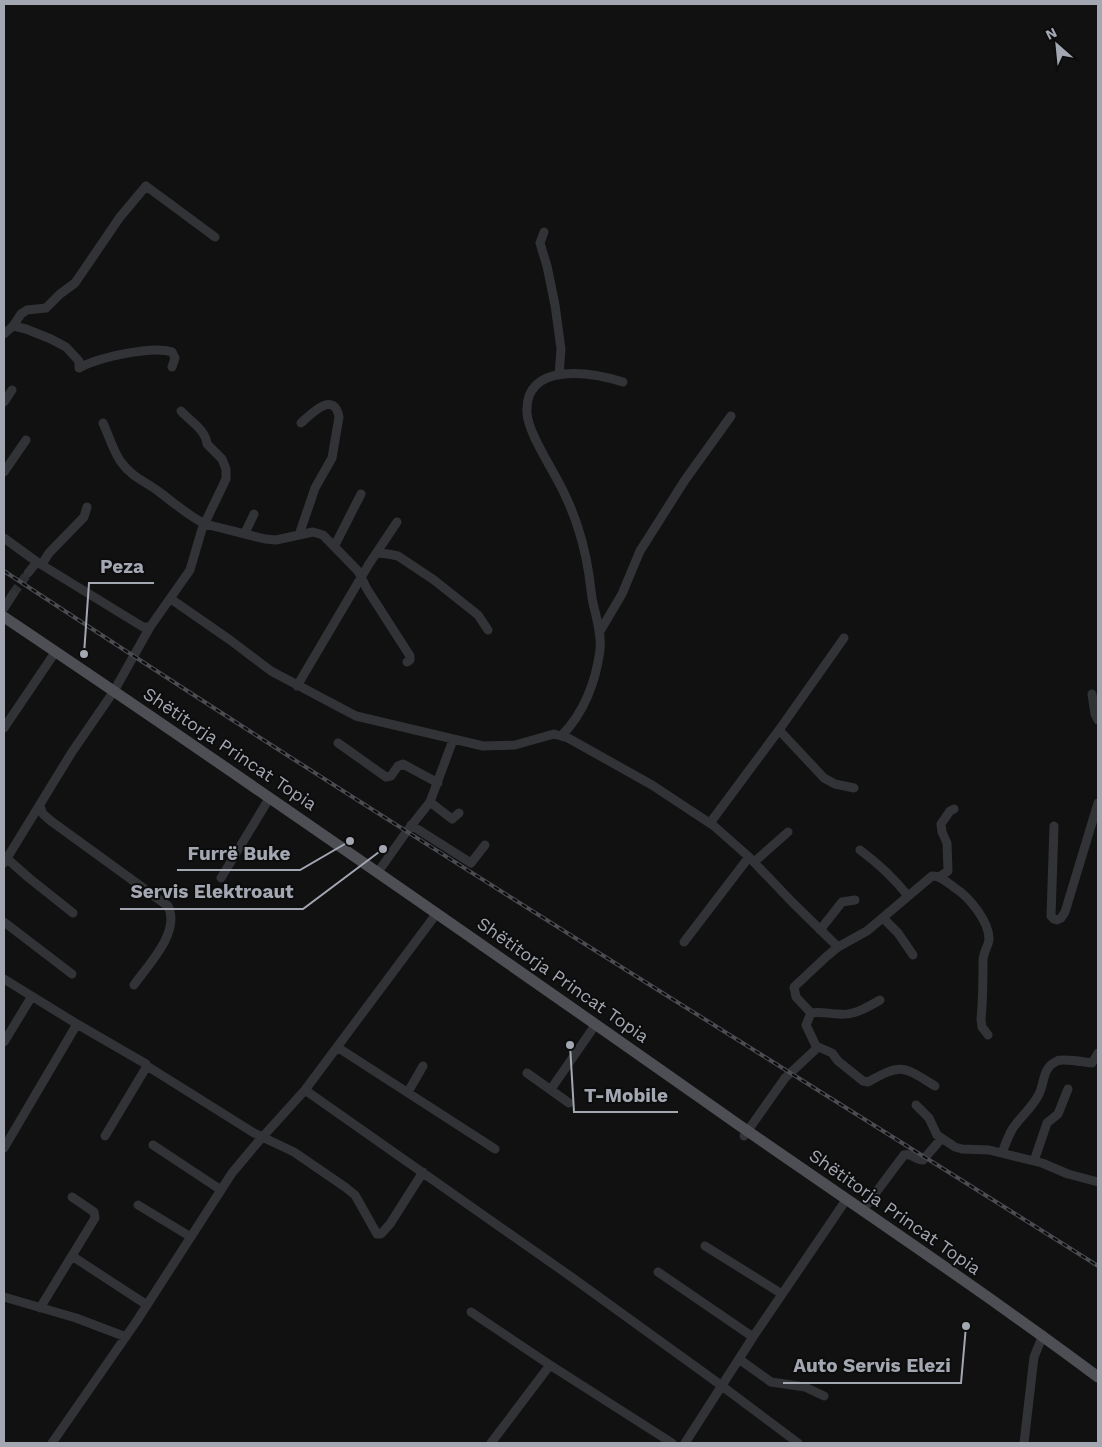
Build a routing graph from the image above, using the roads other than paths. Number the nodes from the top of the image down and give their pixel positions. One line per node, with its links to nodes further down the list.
1 (544, 232): 6 (street)
2 (215, 237): 3 (street)
3 (13, 326): 4 (street); 5 (street)
4 (4, 334)
5 (172, 367)
6 (559, 375): 7 (street); 35 (street)
7 (623, 382)
8 (12, 390): 9 (street)
9 (4, 402)
10 (181, 411): 20 (street)
11 (731, 416): 35 (street)
12 (103, 423): 20 (street)
13 (300, 423): 22 (street)
14 (26, 440): 15 (street)
15 (4, 472)
16 (361, 494): 24 (street)
17 (88, 508): 26 (street)
18 (254, 514): 21 (street)
19 (397, 522): 25 (street)
20 (205, 524): 21 (street); 30 (street)
21 (245, 534): 22 (street)
22 (299, 535): 24 (street)
23 (4, 538): 26 (street)
24 (335, 545): 28 (street)
25 (378, 554): 28 (street); 34 (street)
26 (40, 563): 27 (street); 33 (street)
27 (28, 573)
28 (361, 578): 38 (street); 39 (street)
29 (13, 594): 31 (street)
30 (171, 599): 33 (street); 39 (street)
31 (4, 608)
32 (4, 616): 37 (main road, Shëtitorja Princat Topia)
33 (146, 629): 40 (street)
34 (488, 630)
35 (599, 633): 45 (street)
36 (844, 638): 44 (street)
37 (56, 651): 40 (main road, Shëtitorja Princat Topia); 43 (street)
38 (407, 662)
39 (297, 686): 46 (street)
40 (114, 691): 53 (street); 64 (main road, Shëtitorja Princat Topia)
41 (1092, 694): 42 (street)
42 (1098, 720)
43 (4, 728)
44 (779, 730): 49 (street); 56 (street)
45 (562, 735): 46 (street); 56 (street)
46 (454, 740): 48 (street)
47 (338, 743): 48 (street)
48 (438, 783): 51 (street)
49 (854, 788)
50 (267, 802): 66 (street)
51 (430, 802): 55 (street); 57 (street)
52 (1098, 803): 58 (street)
53 (40, 806): 62 (street); 79 (street)
54 (954, 809): 65 (street)
55 (459, 813)
56 (710, 823): 63 (street)
57 (411, 825): 60 (street); 64 (street)
58 (1054, 826)
59 (788, 832): 63 (street)
60 (485, 845)
61 (860, 850): 67 (street)
62 (5, 859): 69 (street)
63 (752, 860): 73 (street); 74 (street)
64 (378, 872): 70 (main road, Shëtitorja Princat Topia)
65 (940, 877): 67 (street); 85 (street)
66 (221, 878)
67 (908, 896): 71 (street)
68 (854, 900): 73 (street)
69 (73, 913)
70 (437, 913): 84 (main road, Shëtitorja Princat Topia); 88 (street)
71 (883, 918): 75 (street); 76 (street)
72 (4, 922): 77 (street)
73 (820, 930): 75 (street)
74 (684, 942)
75 (838, 947): 82 (street)
76 (913, 955)
77 (72, 974)
78 (4, 979): 80 (street)
79 (134, 985)
80 (32, 996): 83 (street); 86 (street)
81 (880, 1000): 82 (street)
82 (811, 1013): 87 (street)
83 (77, 1024): 90 (street); 105 (street)
84 (596, 1024): 94 (street); 100 (main road, Shëtitorja Princat Topia)
85 (988, 1035)
86 (4, 1042)
87 (816, 1046): 93 (street); 100 (street)
88 (337, 1047): 96 (street); 97 (street)
89 (1098, 1054): 107 (street)
90 (147, 1066): 101 (street); 102 (street)
91 (423, 1066): 97 (street)
92 (527, 1073): 94 (street)
93 (935, 1086)
94 (551, 1089): 98 (street)
95 (1068, 1089): 108 (street)
96 (305, 1090): 102 (street); 109 (street)
97 (408, 1092): 106 (street)
98 (569, 1103)
99 (916, 1104): 103 (street)
100 (746, 1133): 113 (main road, Shëtitorja Princat Topia)
101 (105, 1136)
102 (263, 1136): 109 (street); 111 (street)
103 (941, 1139): 107 (street); 115 (street)
104 (153, 1146): 111 (street)
105 (4, 1148)
106 (495, 1149)
107 (1002, 1153): 108 (street)
108 (1034, 1161): 110 (street)
109 (423, 1172): 131 (street)
110 (1098, 1182)
111 (221, 1190): 116 (street)
112 (72, 1197): 118 (street)
113 (846, 1200): 115 (main road, Shëtitorja Princat Topia); 120 (street)
114 (138, 1205): 116 (street)
115 (862, 1211): 125 (main road, Shëtitorja Princat Topia)
116 (191, 1237): 122 (street)
117 (705, 1246): 120 (street)
118 (72, 1256): 122 (street); 123 (street)
119 (658, 1272): 127 (street)
120 (782, 1294): 127 (street)
121 (4, 1297): 123 (street)
122 (147, 1305): 126 (street)
123 (40, 1308): 126 (street)
124 (471, 1312): 129 (street)
125 (1043, 1335): 130 (main road, Shëtitorja Princat Topia); 138 (street)
126 (126, 1336): 133 (street)
127 (753, 1337): 128 (street)
128 (739, 1359): 131 (street); 132 (street)
129 (550, 1365): 134 (street); 135 (street)
130 (1098, 1377)
131 (722, 1386): 136 (street); 137 (street)
132 (824, 1396)
133 (52, 1443)
134 (491, 1443)
135 (672, 1443)
136 (685, 1443)
137 (798, 1443)
138 (1024, 1443)

